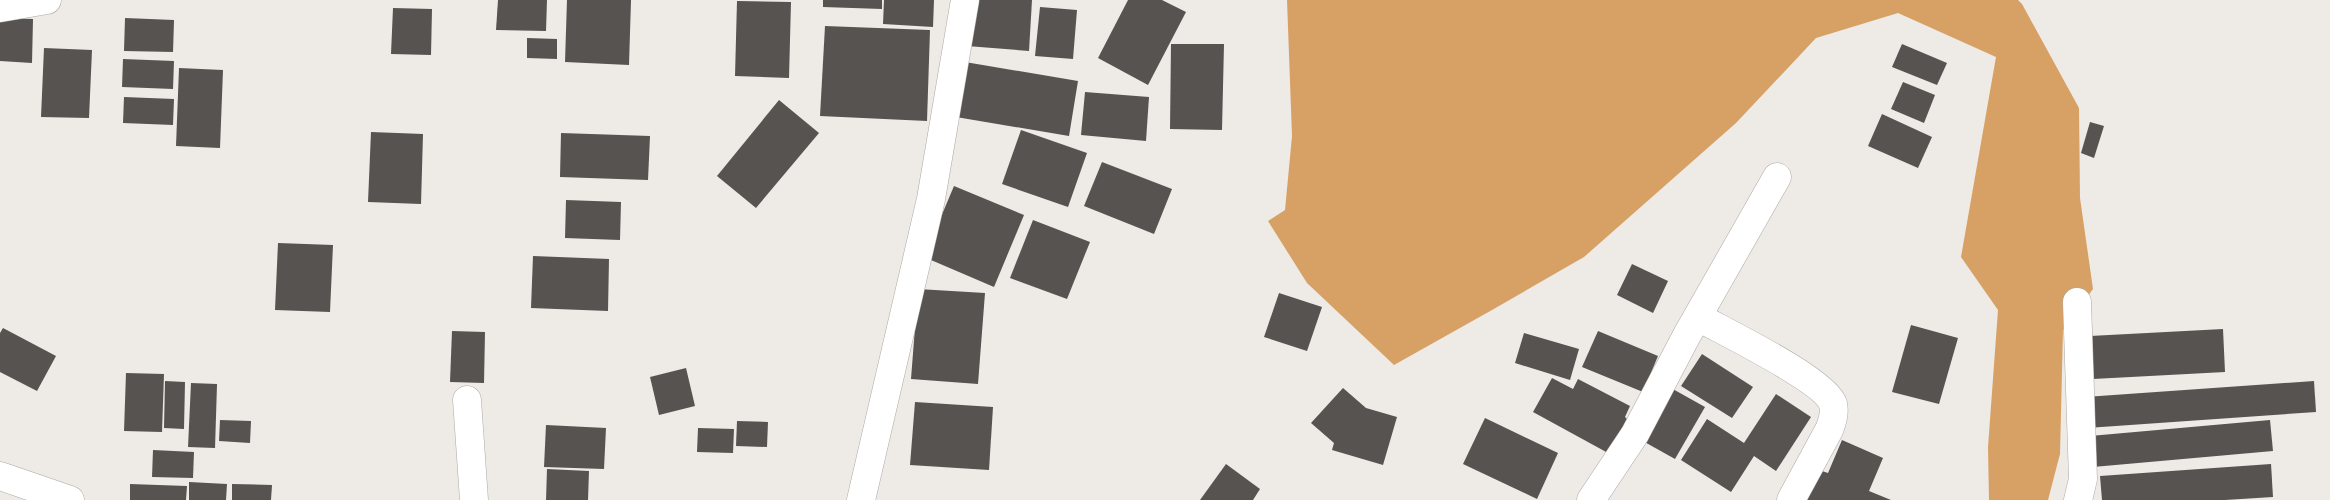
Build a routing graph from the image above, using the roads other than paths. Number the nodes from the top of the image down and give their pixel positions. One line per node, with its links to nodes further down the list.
1 (47, 0): 3 (street)
2 (965, 0): 11 (street)
3 (0, 8)
4 (1777, 177): 6 (street)
5 (2077, 302): 14 (street)
6 (1698, 317): 12 (street); 13 (street)
7 (467, 400): 10 (street)
8 (0, 476): 9 (street)
9 (70, 500)
10 (474, 500)
11 (861, 500)
12 (1591, 500)
13 (1791, 500)
14 (2078, 500)

